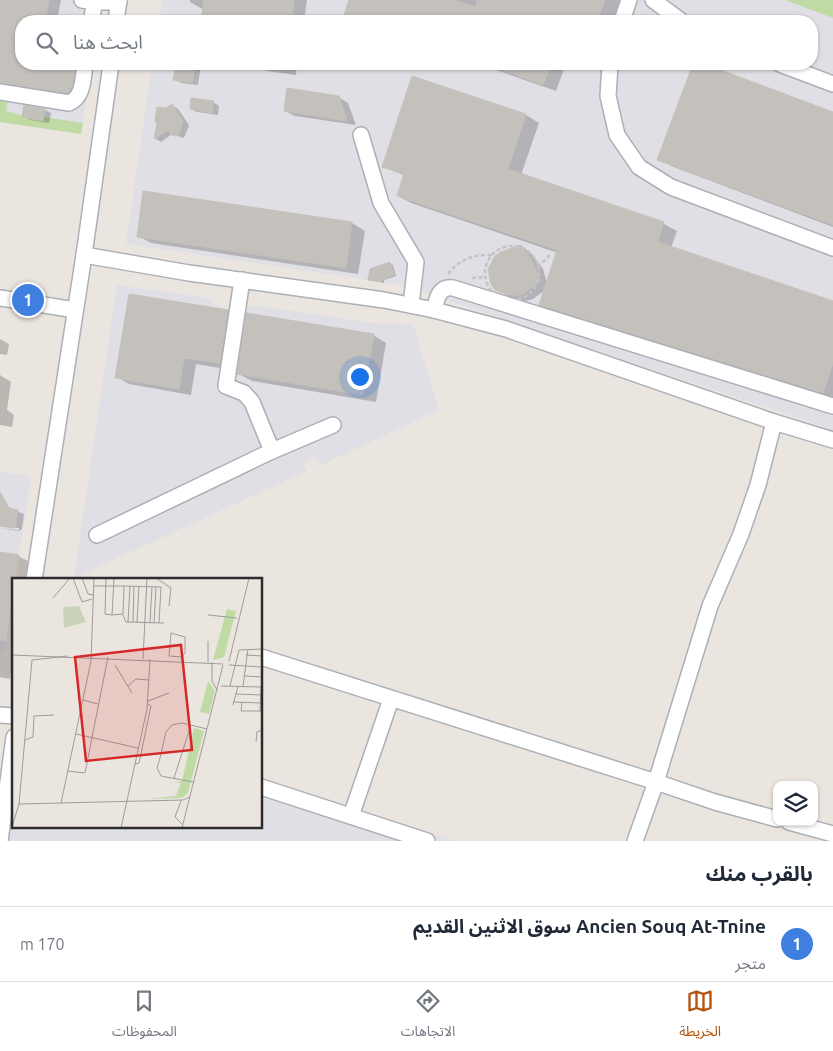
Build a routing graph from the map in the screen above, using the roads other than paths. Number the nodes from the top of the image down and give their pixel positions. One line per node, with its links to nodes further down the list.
1 (629, 0): 7 (street)
2 (653, 0): 8 (street)
3 (89, 1): 4 (street); 5 (street)
4 (119, 1): 6 (street)
5 (90, 15)
6 (117, 15)
7 (624, 15)
8 (673, 15)
9 (84, 70): 14 (street)
10 (110, 70): 17 (street)
11 (610, 70): 16 (street)
12 (796, 70): 13 (street)
13 (833, 84)
14 (0, 92)
15 (361, 136): 20 (street)
16 (833, 248)
17 (84, 256): 18 (street); 21 (street)
18 (242, 280): 20 (street); 27 (street)
19 (0, 298): 21 (street)
20 (412, 305): 22 (street)
21 (75, 310): 29 (street)
22 (434, 310): 23 (street); 24 (street)
23 (833, 406)
24 (774, 422): 26 (street); 33 (street)
25 (332, 425): 27 (street)
26 (833, 440)
27 (272, 451): 28 (street)
28 (97, 535)
29 (34, 578)
30 (262, 657): 31 (street)
31 (391, 699): 33 (street); 35 (street)
32 (12, 752): 39 (street)
33 (656, 782): 36 (street); 41 (street)
34 (262, 787): 35 (street)
35 (351, 816): 40 (street)
36 (773, 818)
37 (804, 826): 38 (street)
38 (833, 834)
39 (0, 841)
40 (427, 841)
41 (635, 841)

